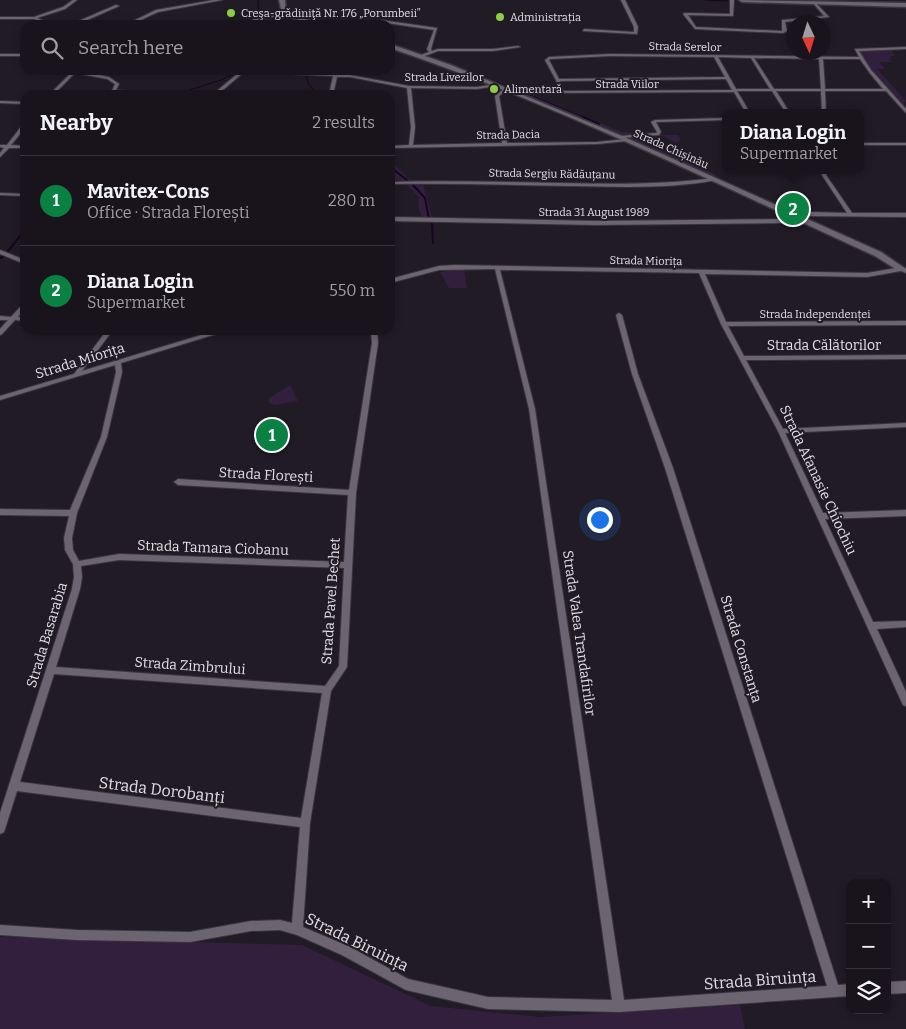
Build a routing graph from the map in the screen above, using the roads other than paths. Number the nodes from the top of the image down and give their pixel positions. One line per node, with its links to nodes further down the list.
1 (76, 0): 12 (street)
2 (220, 0): 15 (street)
3 (282, 0): 10 (street)
4 (624, 0): 19 (street)
5 (732, 0): 7 (street)
6 (742, 0): 7 (street)
7 (815, 3): 8 (street)
8 (905, 5)
9 (117, 6): 14 (street)
10 (284, 13): 16 (street); 17 (street)
11 (0, 18): 12 (street)
12 (34, 18): 13 (street)
13 (39, 20)
14 (83, 20)
15 (139, 20)
16 (255, 20)
17 (304, 20)
18 (395, 23): 23 (street)
19 (584, 30)
20 (518, 47): 23 (street)
21 (395, 48): 27 (street, Strada Chișinău)
22 (906, 48): 32 (street)
23 (430, 51): 27 (street)
24 (20, 54): 26 (street)
25 (0, 55): 26 (street)
26 (6, 56): 34 (street)
27 (422, 56): 41 (street, Strada Chișinău)
28 (715, 56): 29 (street, Strada Serelor); 39 (street); 40 (street, Strada Serelor)
29 (752, 57): 30 (street, Strada Serelor); 48 (street)
30 (786, 57)
31 (831, 58): 32 (street, Strada Serelor)
32 (860, 58): 50 (street)
33 (821, 60): 49 (street)
34 (0, 62)
35 (71, 75): 44 (street)
36 (94, 75): 45 (street)
37 (237, 75): 46 (street)
38 (335, 75): 42 (street, Strada Livezilor); 47 (street)
39 (728, 78): 40 (street); 51 (street)
40 (558, 80): 52 (street, Strada Serelor)
41 (496, 85): 42 (street, Strada Livezilor); 43 (street, Strada Chișinău)
42 (409, 87): 68 (street)
43 (505, 89): 53 (street, Strada Chișinău); 65 (street)
44 (56, 90)
45 (114, 90)
46 (220, 90)
47 (332, 90)
48 (773, 90): 49 (street, Strada Viilor); 51 (street, Strada Viilor); 57 (street)
49 (824, 90): 50 (street, Strada Viilor); 58 (street)
50 (886, 90): 59 (street)
51 (735, 91): 52 (street, Strada Viilor); 56 (street)
52 (561, 92): 53 (street, Strada Viilor)
53 (518, 94): 62 (street, Strada Chișinău)
54 (0, 102): 55 (street)
55 (20, 103)
56 (746, 109)
57 (785, 109)
58 (824, 109)
59 (906, 112)
60 (722, 118): 62 (street, Strada Dacia)
61 (20, 131): 69 (street)
62 (623, 138): 65 (street, Strada Dacia); 73 (street, Strada Chișinău)
63 (864, 144): 64 (street)
64 (906, 144)
65 (505, 145): 68 (street, Strada Dacia)
66 (0, 146): 69 (street)
67 (395, 146): 68 (street, Strada Dacia)
68 (411, 146)
69 (7, 147): 70 (street); 71 (street)
70 (20, 147)
71 (0, 156)
72 (824, 174): 77 (street)
73 (714, 179): 74 (street, Strada Sergiu Rădăuțanu); 79 (street, Strada Chișinău)
74 (395, 184)
75 (0, 194): 76 (street)
76 (20, 195)
77 (851, 215): 78 (street, Strada 31 August 1989); 79 (street, Strada 31 August 1989)
78 (906, 215)
79 (798, 218): 80 (street, Strada 31 August 1989); 84 (street, Strada Chișinău)
80 (395, 219)
81 (0, 252): 82 (street)
82 (20, 260)
83 (497, 268): 85 (street, Strada Miorița); 86 (street, Strada Miorița); 127 (street, Strada Valea Trandafirilor)
84 (904, 270): 85 (street, Strada Miorița)
85 (701, 271): 92 (street, Strada Afanasie Chiochiu)
86 (395, 279)
87 (20, 311): 90 (street)
88 (619, 315): 126 (street, Strada Constanța)
89 (0, 318): 90 (street)
90 (13, 319): 91 (street); 94 (street)
91 (20, 319)
92 (724, 324): 93 (street, Strada Independenței); 99 (street, Strada Afanasie Chiochiu)
93 (906, 324)
94 (0, 334)
95 (106, 335): 101 (street)
96 (207, 335): 100 (street, Strada Miorița)
97 (374, 335): 106 (street, Strada Pavel Bechet)
98 (906, 357): 99 (street, Strada Călătorilor)
99 (742, 358): 104 (street, Strada Afanasie Chiochiu)
100 (118, 362): 101 (street, Strada Miorița); 108 (street, Strada Basarabia)
101 (76, 375): 102 (street, Strada Miorița)
102 (0, 398)
103 (906, 425): 104 (street)
104 (781, 431): 110 (street, Strada Afanasie Chiochiu)
105 (178, 482): 106 (street, Strada Florești)
106 (352, 493): 112 (street, Strada Pavel Bechet)
107 (0, 512): 108 (street)
108 (73, 513): 111 (street, Strada Basarabia)
109 (906, 513): 110 (street)
110 (820, 516): 114 (street, Strada Afanasie Chiochiu)
111 (77, 564): 112 (street, Strada Tamara Ciobanu); 115 (street, Strada Basarabia)
112 (348, 565): 116 (street, Strada Pavel Bechet)
113 (906, 624): 114 (street)
114 (870, 626): 117 (street, Strada Afanasie Chiochiu)
115 (51, 670): 116 (street, Strada Zimbrului); 118 (street, Strada Basarabia)
116 (327, 690): 119 (street, Strada Pavel Bechet)
117 (906, 702)
118 (15, 786): 119 (street, Strada Dorobanți); 120 (street, Strada Basarabia)
119 (304, 823): 122 (street, Strada Pavel Bechet)
120 (0, 829)
121 (0, 930): 122 (street, Strada Biruința)
122 (298, 930): 127 (street, Strada Biruința)
123 (906, 987): 124 (street)
124 (891, 988)
125 (846, 990): 126 (street, Strada Biruința)
126 (834, 991): 127 (street, Strada Biruința)
127 (619, 1006)

